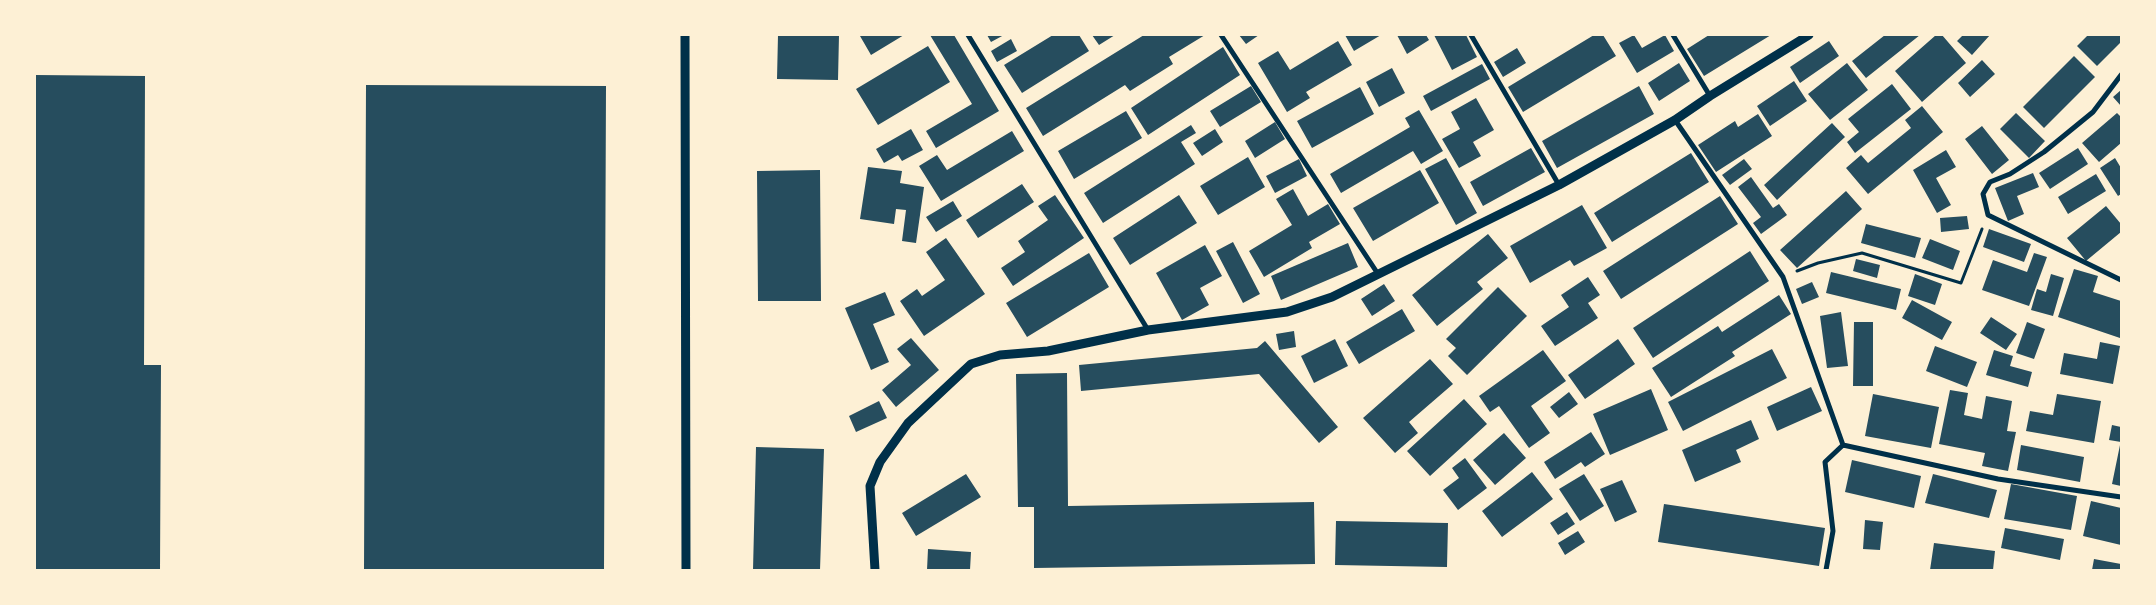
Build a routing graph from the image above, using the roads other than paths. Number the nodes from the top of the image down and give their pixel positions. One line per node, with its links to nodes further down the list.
1 (685, 35): 16 (street)
2 (968, 35): 13 (street)
3 (1221, 35): 11 (street)
4 (1471, 35): 10 (street)
5 (1673, 35): 8 (street)
6 (1809, 35): 8 (street)
7 (2121, 75): 12 (street)
8 (1710, 96): 9 (street)
9 (1675, 120): 10 (street); 14 (street)
10 (1559, 185): 11 (street)
11 (1378, 274): 13 (street)
12 (2121, 280)
13 (1148, 330): 17 (street)
14 (1843, 445): 15 (street); 18 (street)
15 (2121, 496)
16 (686, 570)
17 (875, 570)
18 (1826, 570)

